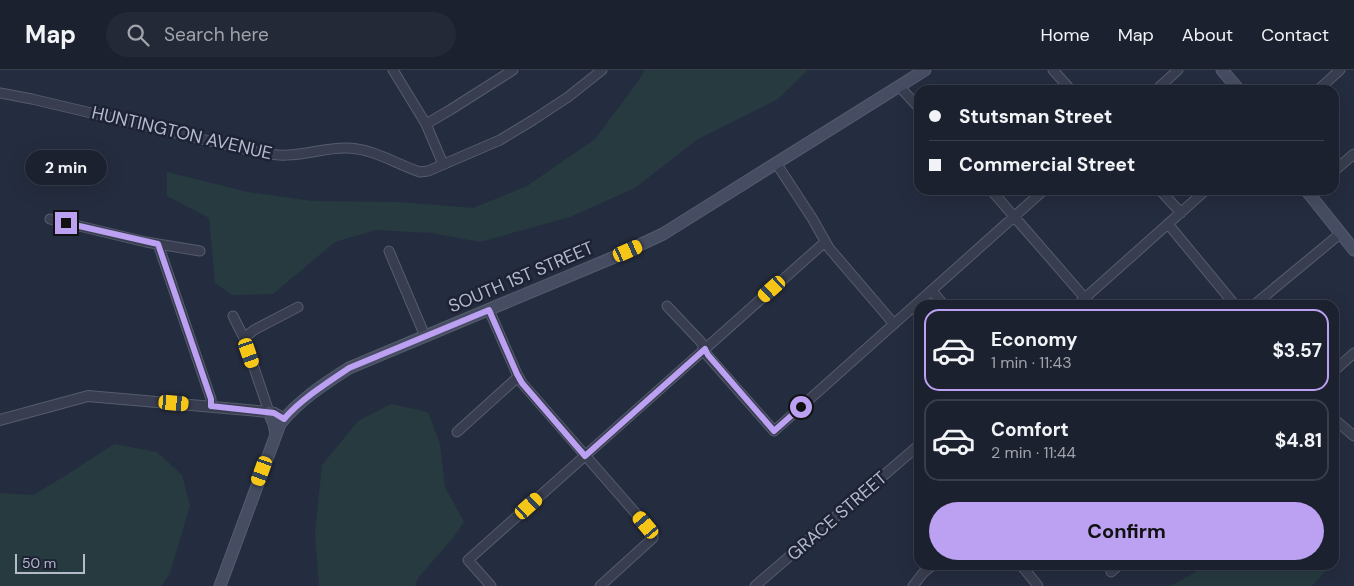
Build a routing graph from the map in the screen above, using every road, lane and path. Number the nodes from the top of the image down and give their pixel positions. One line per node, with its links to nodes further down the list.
1 (393, 70): 16 (street)
2 (513, 70): 16 (street)
3 (602, 70): 18 (street, HUNTINGTON AVENUE)
4 (925, 70): 13 (main road, SOUTH 1ST STREET)
5 (1053, 70): 9 (street)
6 (1178, 70): 10 (street)
7 (1222, 70): 11 (main road)
8 (1340, 70): 12 (street)
9 (1066, 85)
10 (1162, 85)
11 (1236, 85)
12 (1324, 85)
13 (900, 86): 15 (street); 19 (main road, SOUTH 1ST STREET)
14 (0, 93): 18 (street, HUNTINGTON AVENUE)
15 (914, 102)
16 (426, 124): 18 (street)
17 (1354, 154): 20 (street)
18 (443, 164)
19 (776, 164): 31 (street); 46 (main road, SOUTH 1ST STREET)
20 (1339, 167)
21 (995, 195): 27 (street)
22 (1038, 195): 27 (street)
23 (1165, 195): 26 (street)
24 (1201, 195): 26 (street)
25 (1312, 195): 30 (main road)
26 (1181, 213): 29 (street)
27 (1014, 216): 36 (street); 39 (street)
28 (50, 219): 32 (street)
29 (1168, 224): 40 (street); 41 (street)
30 (1341, 233): 34 (main road); 42 (street)
31 (825, 242): 48 (street); 51 (street)
32 (158, 244): 35 (street); 55 (street)
33 (389, 250): 49 (street)
34 (1354, 250)
35 (200, 251)
36 (932, 290): 37 (street); 38 (street)
37 (921, 300)
38 (940, 300)
39 (1087, 300)
40 (1089, 300)
41 (1231, 300)
42 (1260, 300)
43 (667, 306): 51 (street)
44 (914, 306): 48 (street)
45 (298, 307): 50 (street)
46 (489, 310): 49 (main road, SOUTH 1ST STREET); 54 (street)
47 (233, 316): 50 (street)
48 (894, 324): 51 (street)
49 (425, 336): 57 (main road, SOUTH 1ST STREET)
50 (244, 338): 56 (street)
51 (705, 349): 64 (street)
52 (1354, 353): 53 (street)
53 (1339, 366)
54 (518, 377): 60 (street); 64 (street)
55 (211, 406): 56 (street); 58 (street)
56 (268, 412): 57 (street); 61 (main road)
57 (284, 419): 61 (main road, SOUTH 1ST STREET)
58 (0, 420)
59 (1339, 423): 62 (street)
60 (457, 432)
61 (276, 434): 69 (main road, SOUTH 1ST STREET)
62 (1354, 436)
63 (914, 449): 72 (street, GRACE STREET)
64 (585, 456): 70 (street); 71 (street)
65 (927, 570): 73 (street)
66 (1024, 570): 74 (street)
67 (1113, 570): 68 (street)
68 (1111, 572)
69 (220, 586)
70 (491, 586)
71 (600, 586)
72 (755, 586)
73 (913, 586)
74 (1038, 586)

